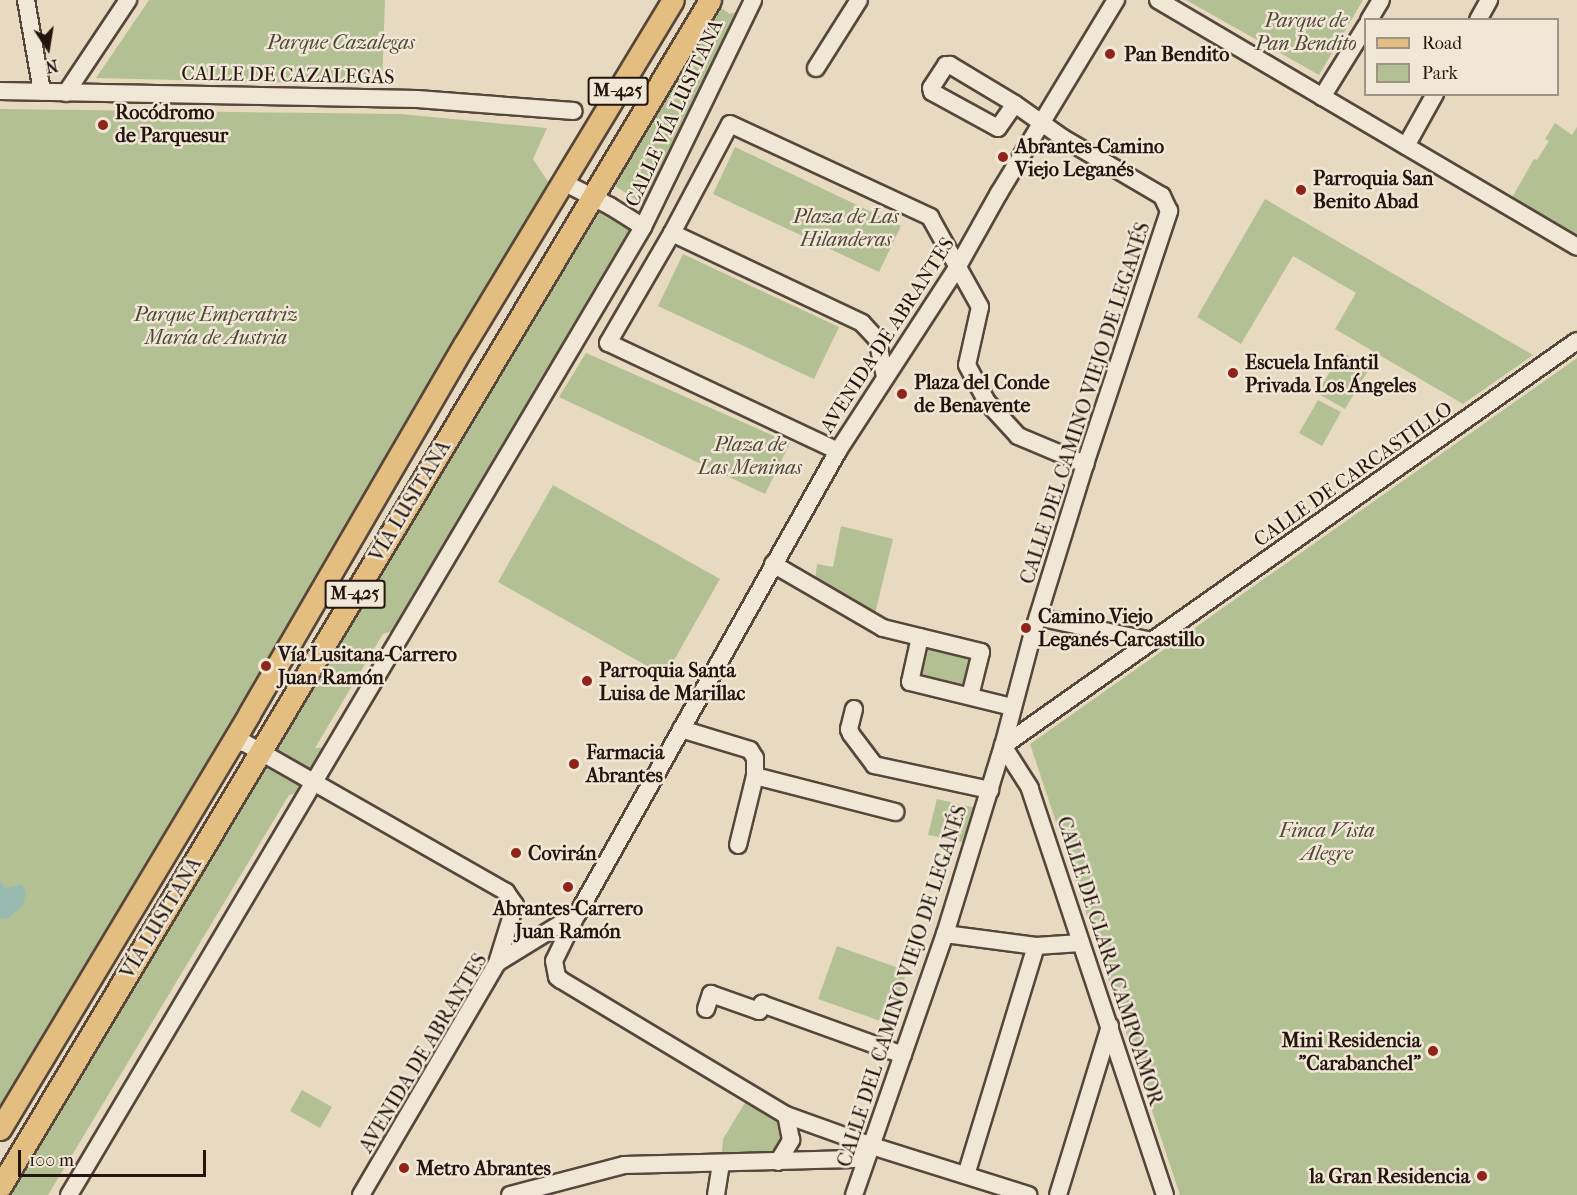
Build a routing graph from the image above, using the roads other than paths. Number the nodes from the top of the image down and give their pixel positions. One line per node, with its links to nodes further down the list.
1 (26, 0): 16 (street)
2 (128, 0): 17 (street)
3 (673, 0): 24 (main road, VÍA LUSITANA / M-425)
4 (710, 0): 25 (main road, VÍA LUSITANA / M-425)
5 (753, 0): 26 (street, CALLE VÍA LUSITANA)
6 (859, 0): 14 (street)
7 (1116, 0): 22 (street, AVENIDA DE ABRANTES)
8 (1158, 0): 19 (street)
9 (1381, 0): 11 (street)
10 (1489, 0): 12 (street)
11 (1370, 18)
12 (1479, 18)
13 (1364, 28): 19 (street)
14 (816, 68)
15 (0, 91): 16 (street, CALLE DE CAZALEGAS)
16 (42, 92): 17 (street, CALLE DE CAZALEGAS)
17 (66, 93): 21 (street, CALLE DE CAZALEGAS)
18 (1434, 96): 23 (street)
19 (1322, 97): 23 (street)
20 (1015, 104): 20 (street, CALLE DEL CAMINO VIEJO DE LEGANÉS); 22 (street, CALLE DEL CAMINO VIEJO DE LEGANÉS)
21 (574, 111)
22 (1043, 123): 29 (street, AVENIDA DE ABRANTES); 33 (street, CALLE DEL CAMINO VIEJO DE LEGANÉS)
23 (1406, 146): 28 (street)
24 (563, 182): 25 (street, CALLE VÍA LUSITANA); 42 (main road, VÍA LUSITANA / M-425)
25 (592, 198): 26 (street, CALLE VÍA LUSITANA); 44 (main road, VÍA LUSITANA / M-425)
26 (643, 227): 46 (street)
27 (672, 233): 29 (street); 31 (street); 32 (street)
28 (1577, 247)
29 (958, 266): 31 (street, AVENIDA DE ABRANTES); 33 (street)
30 (1577, 341): 37 (street, CALLE DE CARCASTILLO)
31 (885, 377): 32 (street, AVENIDA DE ABRANTES)
32 (838, 451): 34 (street, AVENIDA DE ABRANTES)
33 (1085, 464): 35 (street, CALLE DEL CAMINO VIEJO DE LEGANÉS)
34 (772, 564): 36 (street); 41 (street, AVENIDA DE ABRANTES)
35 (1038, 617): 37 (street); 39 (street, CALLE DEL CAMINO VIEJO DE LEGANÉS)
36 (920, 637): 38 (street); 38 (street)
37 (1152, 641): 43 (street, CALLE DE CARCASTILLO)
38 (970, 696): 39 (street)
39 (1012, 707): 43 (street, CALLE DEL CAMINO VIEJO DE LEGANÉS)
40 (854, 709): 47 (street, CALLE DEL CAMINO VIEJO DE LEGANÉS)
41 (681, 729): 45 (street); 50 (street, AVENIDA DE ABRANTES)
42 (232, 741): 44 (street); 51 (main road, VÍA LUSITANA / M-425)
43 (1003, 746): 47 (street, CALLE DEL CAMINO VIEJO DE LEGANÉS); 53 (street, CALLE DE CLARA CAMPOAMOR)
44 (260, 753): 46 (street); 54 (main road, VÍA LUSITANA / M-425)
45 (755, 776): 48 (street); 49 (street)
46 (313, 784): 56 (street); 67 (street)
47 (990, 790): 52 (street, CALLE DEL CAMINO VIEJO DE LEGANÉS)
48 (895, 812)
49 (738, 845)
50 (578, 913): 56 (street, AVENIDA DE ABRANTES); 60 (street)
51 (118, 933): 54 (main road); 61 (main road, VÍA LUSITANA / M-425)
52 (945, 934): 55 (street); 59 (street, CALLE DEL CAMINO VIEJO DE LEGANÉS)
53 (1081, 943): 55 (street); 58 (street, CALLE DE CLARA CAMPOAMOR)
54 (144, 946): 66 (main road, VÍA LUSITANA / M-425)
55 (1036, 946): 65 (street)
56 (497, 963): 68 (street, AVENIDA DE ABRANTES)
57 (706, 1009): 59 (street)
58 (1110, 1026): 73 (street); 74 (street, CALLE DE CLARA CAMPOAMOR)
59 (903, 1055): 62 (street, CALLE DEL CAMINO VIEJO DE LEGANÉS)
60 (786, 1115): 62 (street); 63 (street)
61 (0, 1129)
62 (872, 1146): 63 (street); 65 (street); 71 (street, CALLE DEL CAMINO VIEJO DE LEGANÉS)
63 (778, 1162): 64 (street)
64 (721, 1163): 69 (street); 70 (street)
65 (966, 1175): 72 (street)
66 (0, 1187)
67 (69, 1195)
68 (361, 1195)
69 (510, 1195)
70 (716, 1195)
71 (854, 1195)
72 (1028, 1195)
73 (1058, 1195)
74 (1165, 1195)

